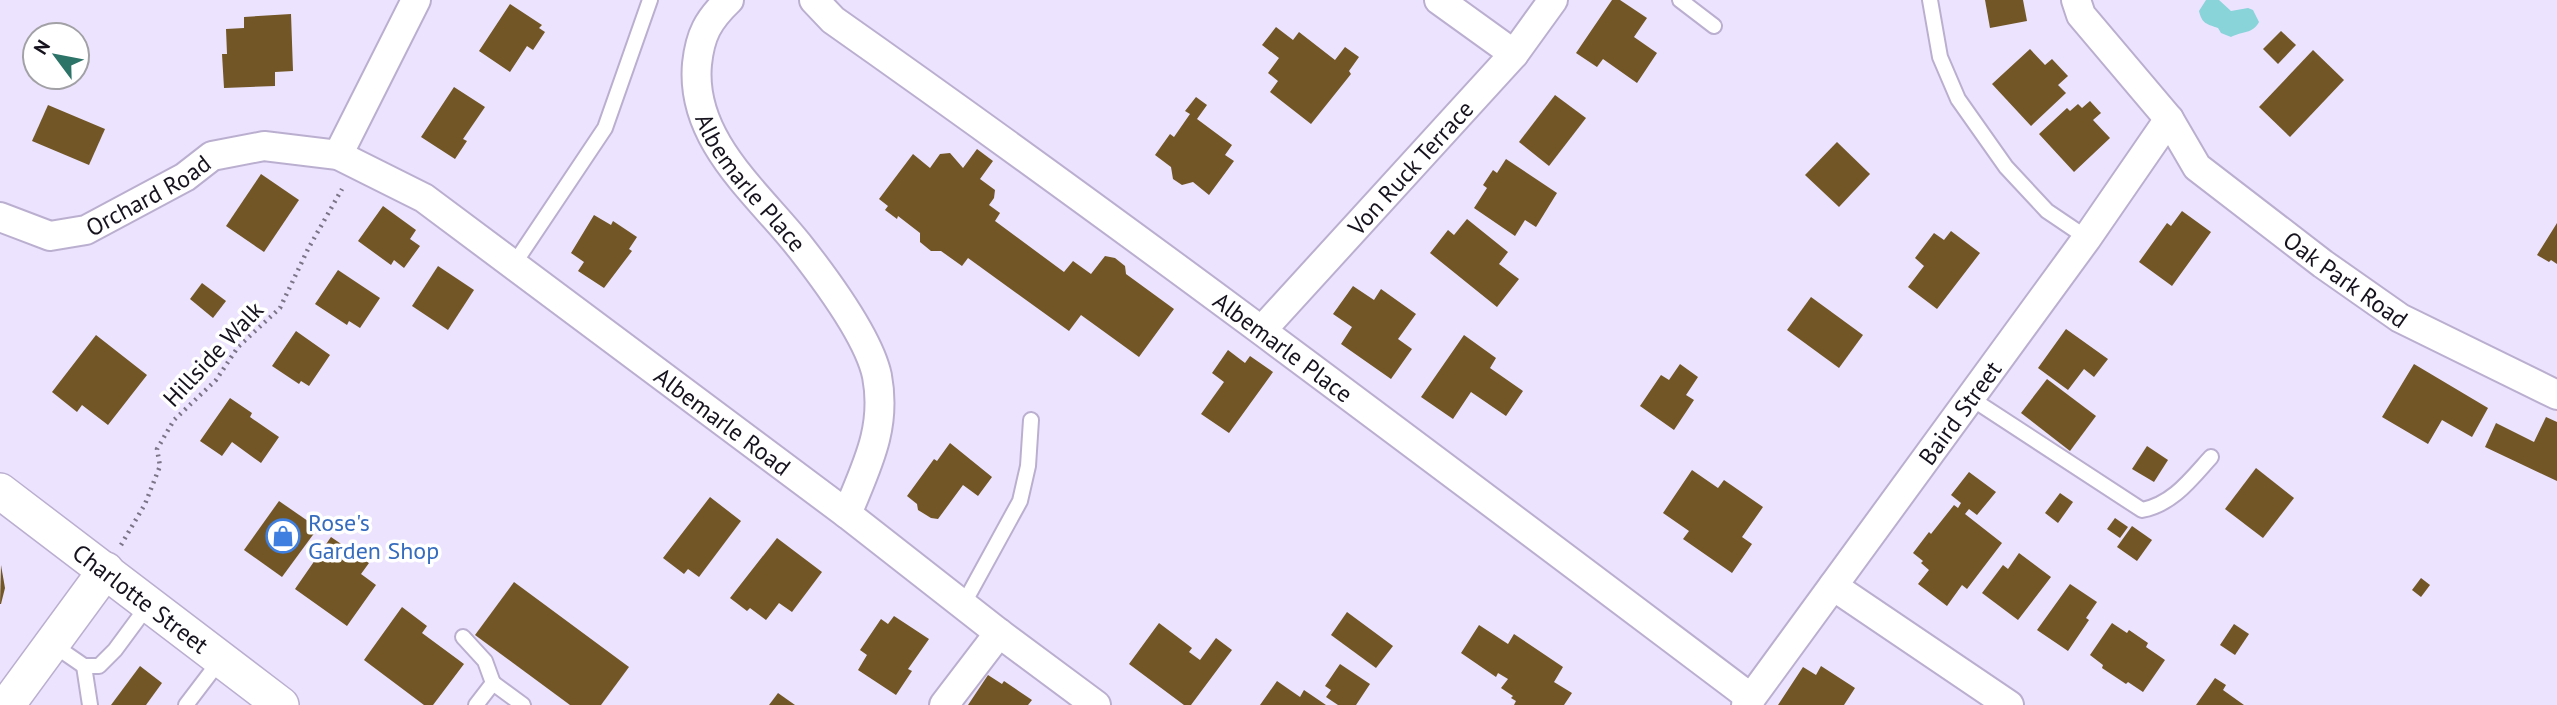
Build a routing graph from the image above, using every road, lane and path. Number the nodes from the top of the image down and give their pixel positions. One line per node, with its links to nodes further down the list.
1 (416, 0): 13 (street)
2 (650, 0): 16 (lane)
3 (729, 0): 23 (street, Albemarle Place)
4 (814, 0): 17 (street, Albemarle Place)
5 (1439, 0): 11 (street)
6 (1553, 0): 11 (street, Von Ruck Terrace)
7 (1680, 0): 10 (lane)
8 (1930, 0): 15 (lane)
9 (2076, 0): 12 (street, Oak Park Road)
10 (1714, 26)
11 (1514, 54): 17 (street, Von Ruck Terrace)
12 (2169, 119): 15 (street, Baird Street); 18 (street, Oak Park Road)
13 (347, 159): 14 (street, Orchard Road); 16 (street, Albemarle Road); 24 (path, Hillside Walk)
14 (0, 217)
15 (2087, 238): 19 (street, Baird Street)
16 (514, 264): 23 (street, Albemarle Road)
17 (1262, 330): 34 (street, Albemarle Place)
18 (2557, 396)
19 (1969, 397): 21 (lane); 25 (street, Baird Street)
20 (1031, 420): 27 (lane)
21 (2211, 457)
22 (0, 491): 24 (street, Charlotte Street)
23 (847, 514): 27 (street, Albemarle Road)
24 (106, 570): 26 (street, Charlotte Street); 30 (street)
25 (1833, 586): 34 (street, Baird Street); 43 (street)
26 (150, 603): 31 (street, Charlotte Street); 32 (lane)
27 (963, 605): 28 (street, Albemarle Road)
28 (999, 633): 41 (street); 42 (street, Albemarle Road)
29 (463, 637): 33 (lane)
30 (51, 643): 32 (lane); 35 (street)
31 (221, 658): 37 (lane); 38 (street, Charlotte Street)
32 (84, 666): 36 (lane)
33 (492, 683): 39 (lane); 40 (lane)
34 (1748, 702)
35 (7, 705)
36 (90, 705)
37 (186, 705)
38 (281, 705)
39 (476, 705)
40 (523, 705)
41 (944, 705)
42 (1096, 705)
43 (2009, 705)

